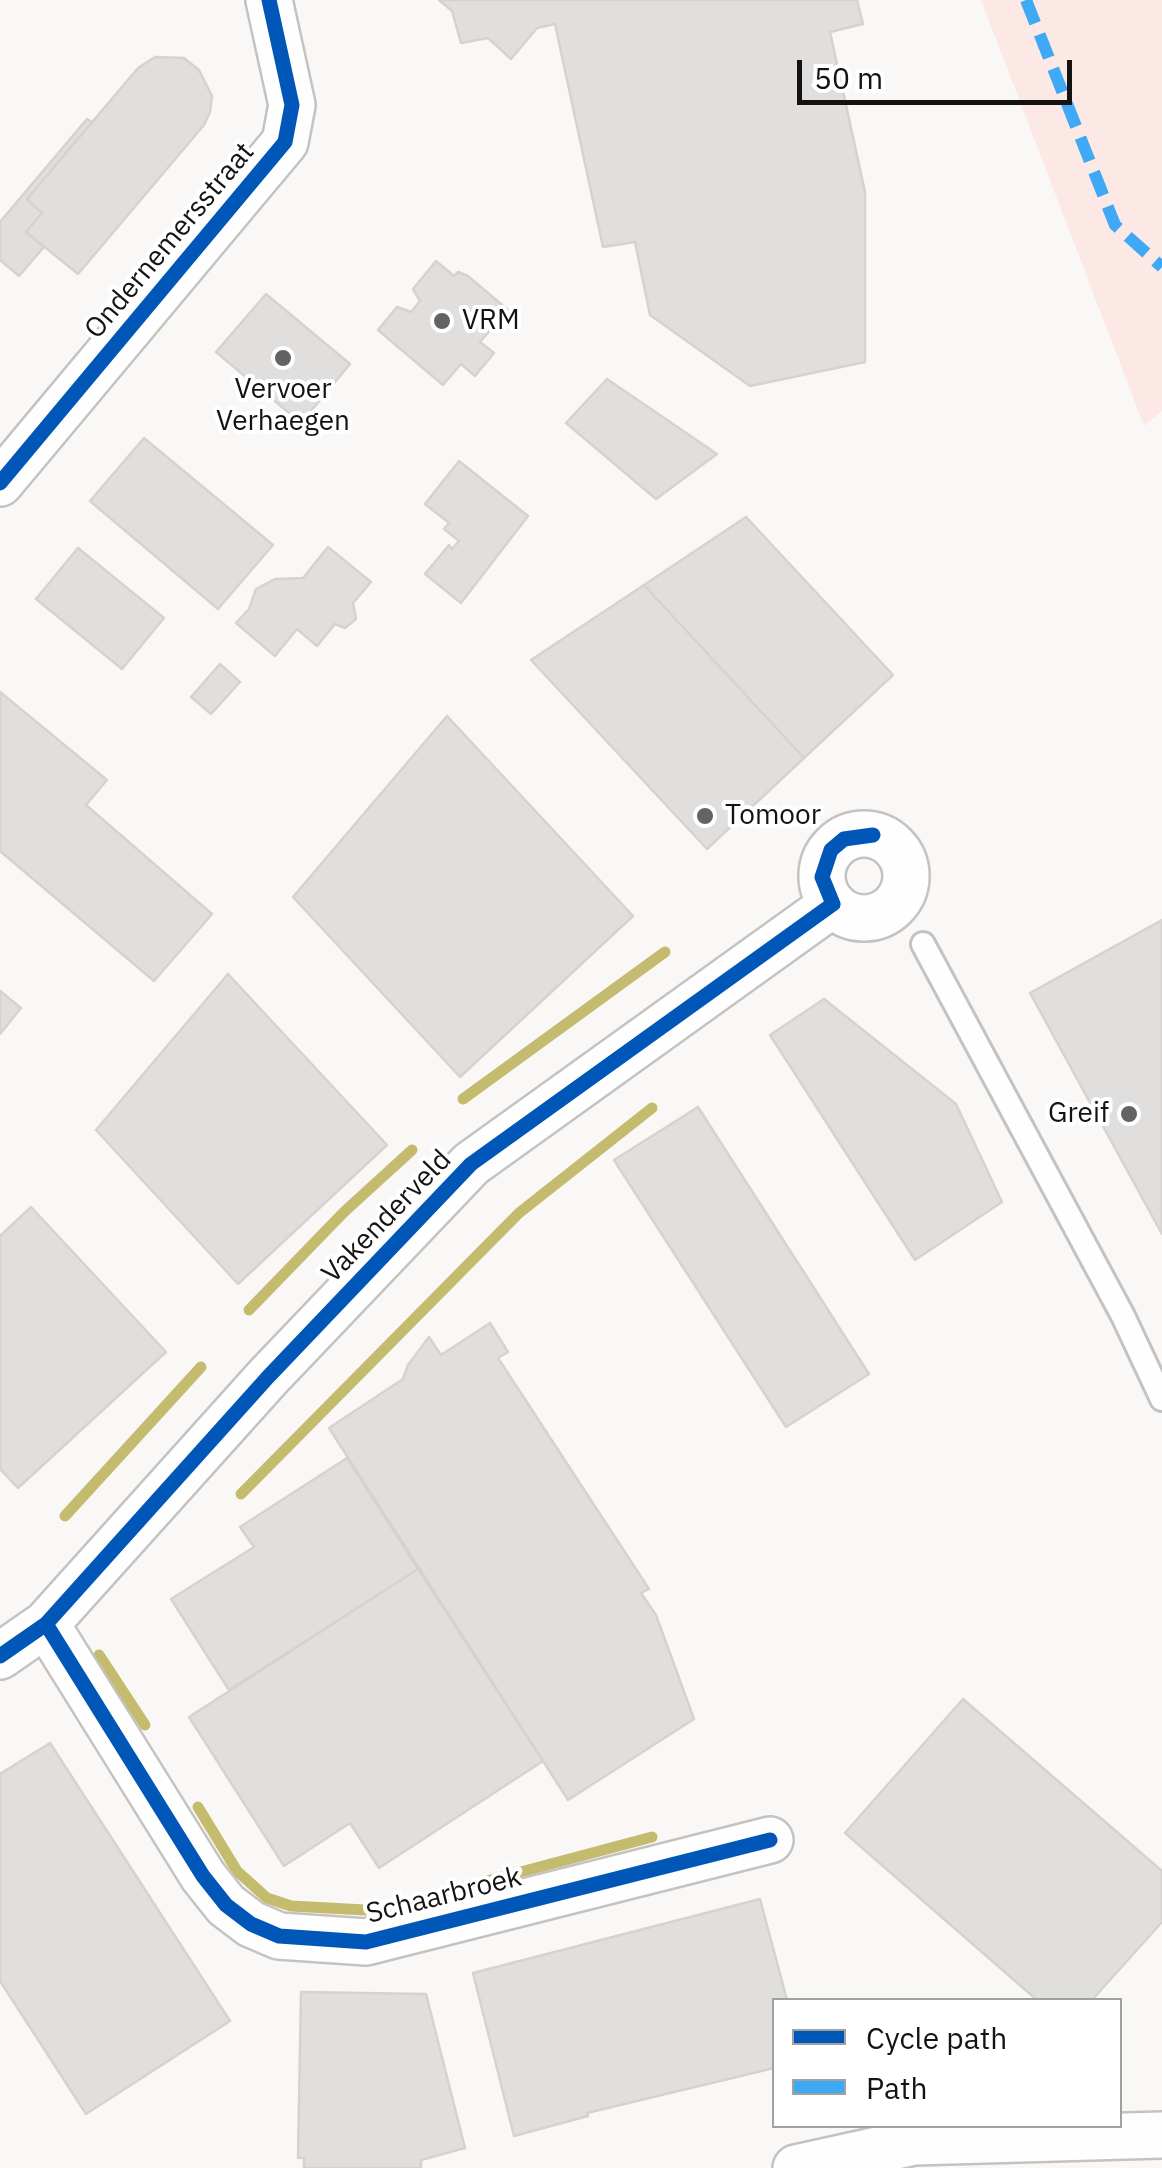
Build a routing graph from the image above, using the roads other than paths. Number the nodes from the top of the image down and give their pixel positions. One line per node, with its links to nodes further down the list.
1 (269, 0): 2 (street, Ondernemersstraat)
2 (0, 482)
3 (833, 904): 6 (street, Vakenderveld)
4 (923, 944): 5 (lane)
5 (1162, 1399)
6 (46, 1624): 7 (street, Vakenderveld); 8 (street, Schaarbroek)
7 (0, 1656)
8 (770, 1840)
9 (1162, 2135): 10 (street)
10 (796, 2168)

